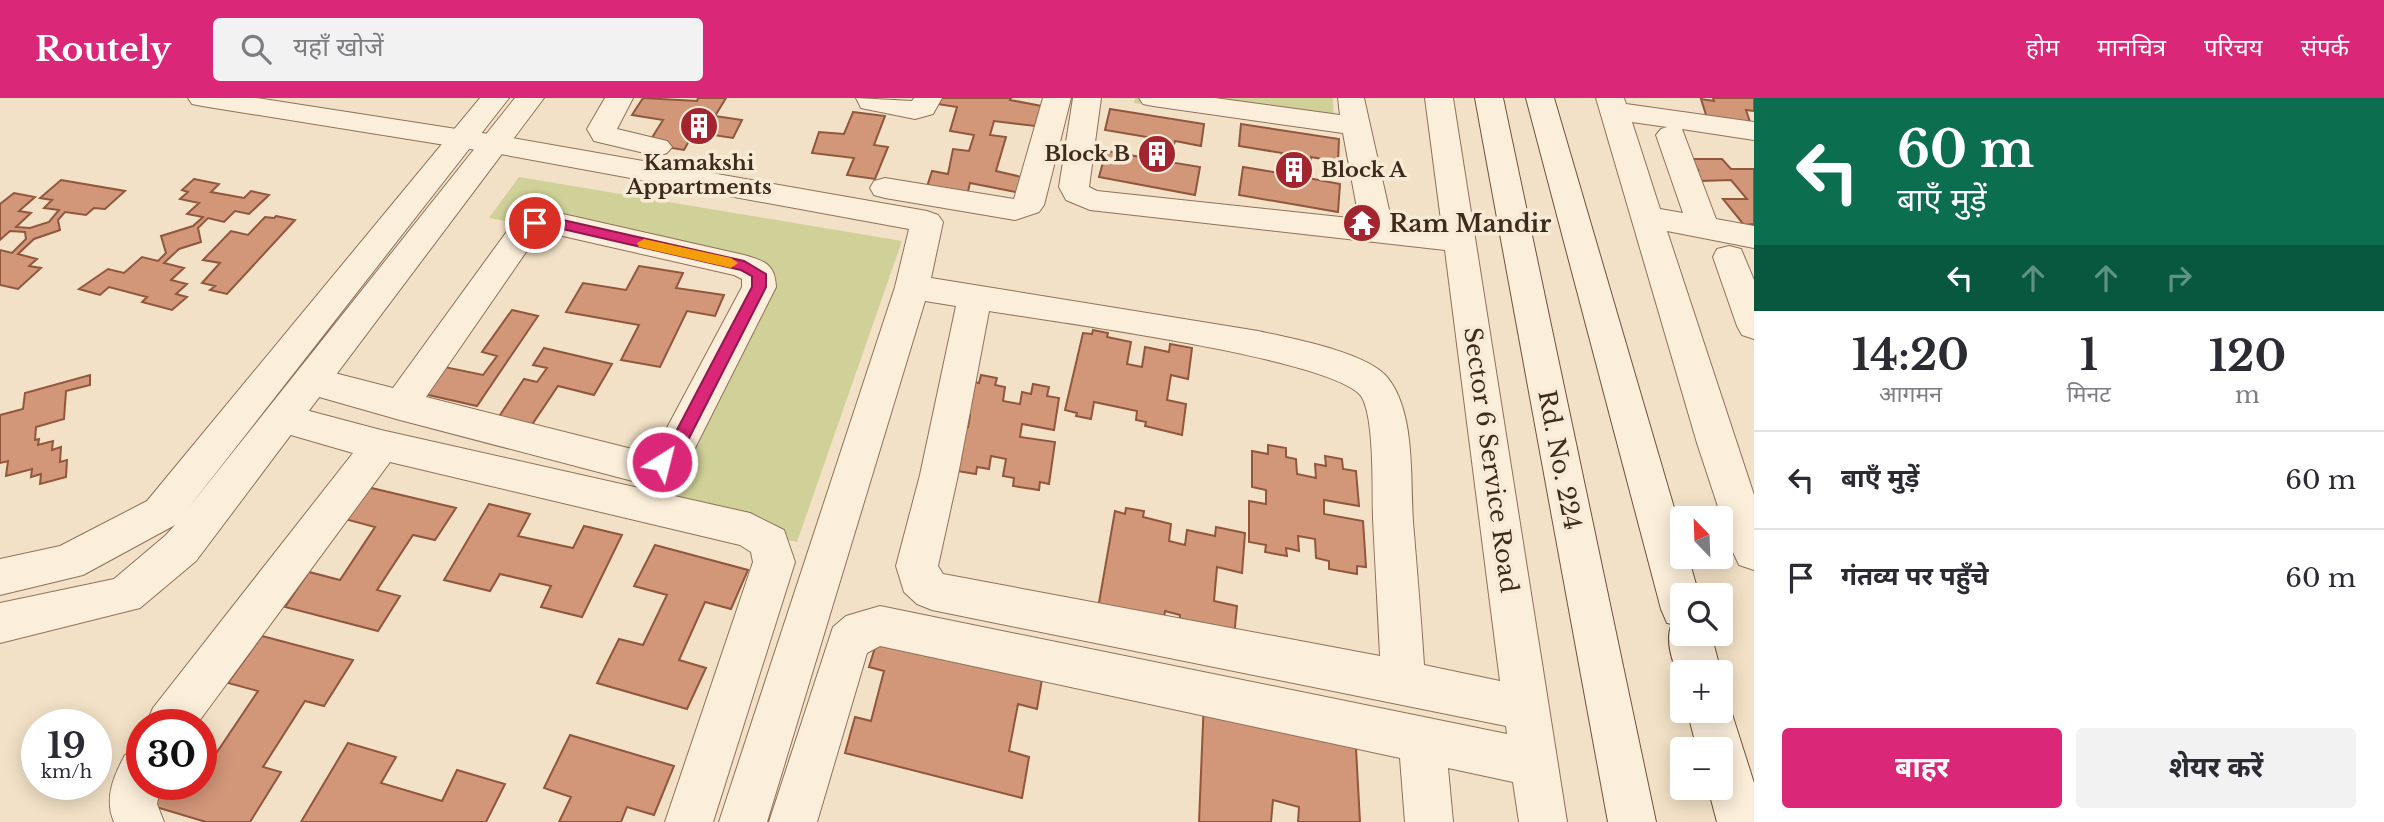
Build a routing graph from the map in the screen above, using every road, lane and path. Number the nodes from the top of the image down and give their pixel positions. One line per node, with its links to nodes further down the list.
1 (202, 98): 17 (street)
2 (495, 98): 17 (street)
3 (530, 98): 17 (street)
4 (620, 98): 7 (street)
5 (870, 98): 6 (street)
6 (928, 98)
7 (1057, 98)
8 (1087, 98): 21 (street)
9 (1153, 98): 13 (street)
10 (1439, 98): 22 (street, Sector 6 Service Road)
11 (1489, 98): 48 (street, Rd. No. 224)
12 (1540, 98): 33 (street)
13 (1353, 112): 21 (street)
14 (1614, 113): 15 (street); 20 (street)
15 (1664, 117): 16 (street); 18 (street); 19 (street)
16 (1754, 131)
17 (479, 141): 24 (street); 27 (street); 32 (street)
18 (1754, 146)
19 (1704, 229): 20 (street); 23 (street)
20 (1650, 231): 23 (street); 31 (street)
21 (1378, 233): 22 (street)
22 (1460, 241): 36 (street, Sector 6 Service Road)
23 (1746, 252): 26 (street)
24 (912, 287): 25 (street); 44 (street)
25 (975, 297): 35 (street); 35 (street)
26 (1754, 326)
27 (311, 380): 28 (street); 29 (street)
28 (400, 406): 28 (street)
29 (282, 419): 30 (street); 34 (street)
30 (381, 445): 37 (street); 43 (street)
31 (1754, 552)
32 (0, 577)
33 (1675, 583)
34 (0, 623)
35 (1403, 682): 36 (street)
36 (1526, 708): 40 (street, Sector 6 Service Road)
37 (180, 709)
38 (1714, 723): 49 (street)
39 (1422, 738): 40 (street); 45 (street); 46 (street)
40 (1534, 763): 47 (street, Sector 6 Service Road)
41 (133, 800): 42 (street)
42 (140, 822)
43 (689, 822)
44 (743, 822)
45 (793, 822)
46 (1429, 822)
47 (1543, 822)
48 (1632, 822)
49 (1741, 822)

